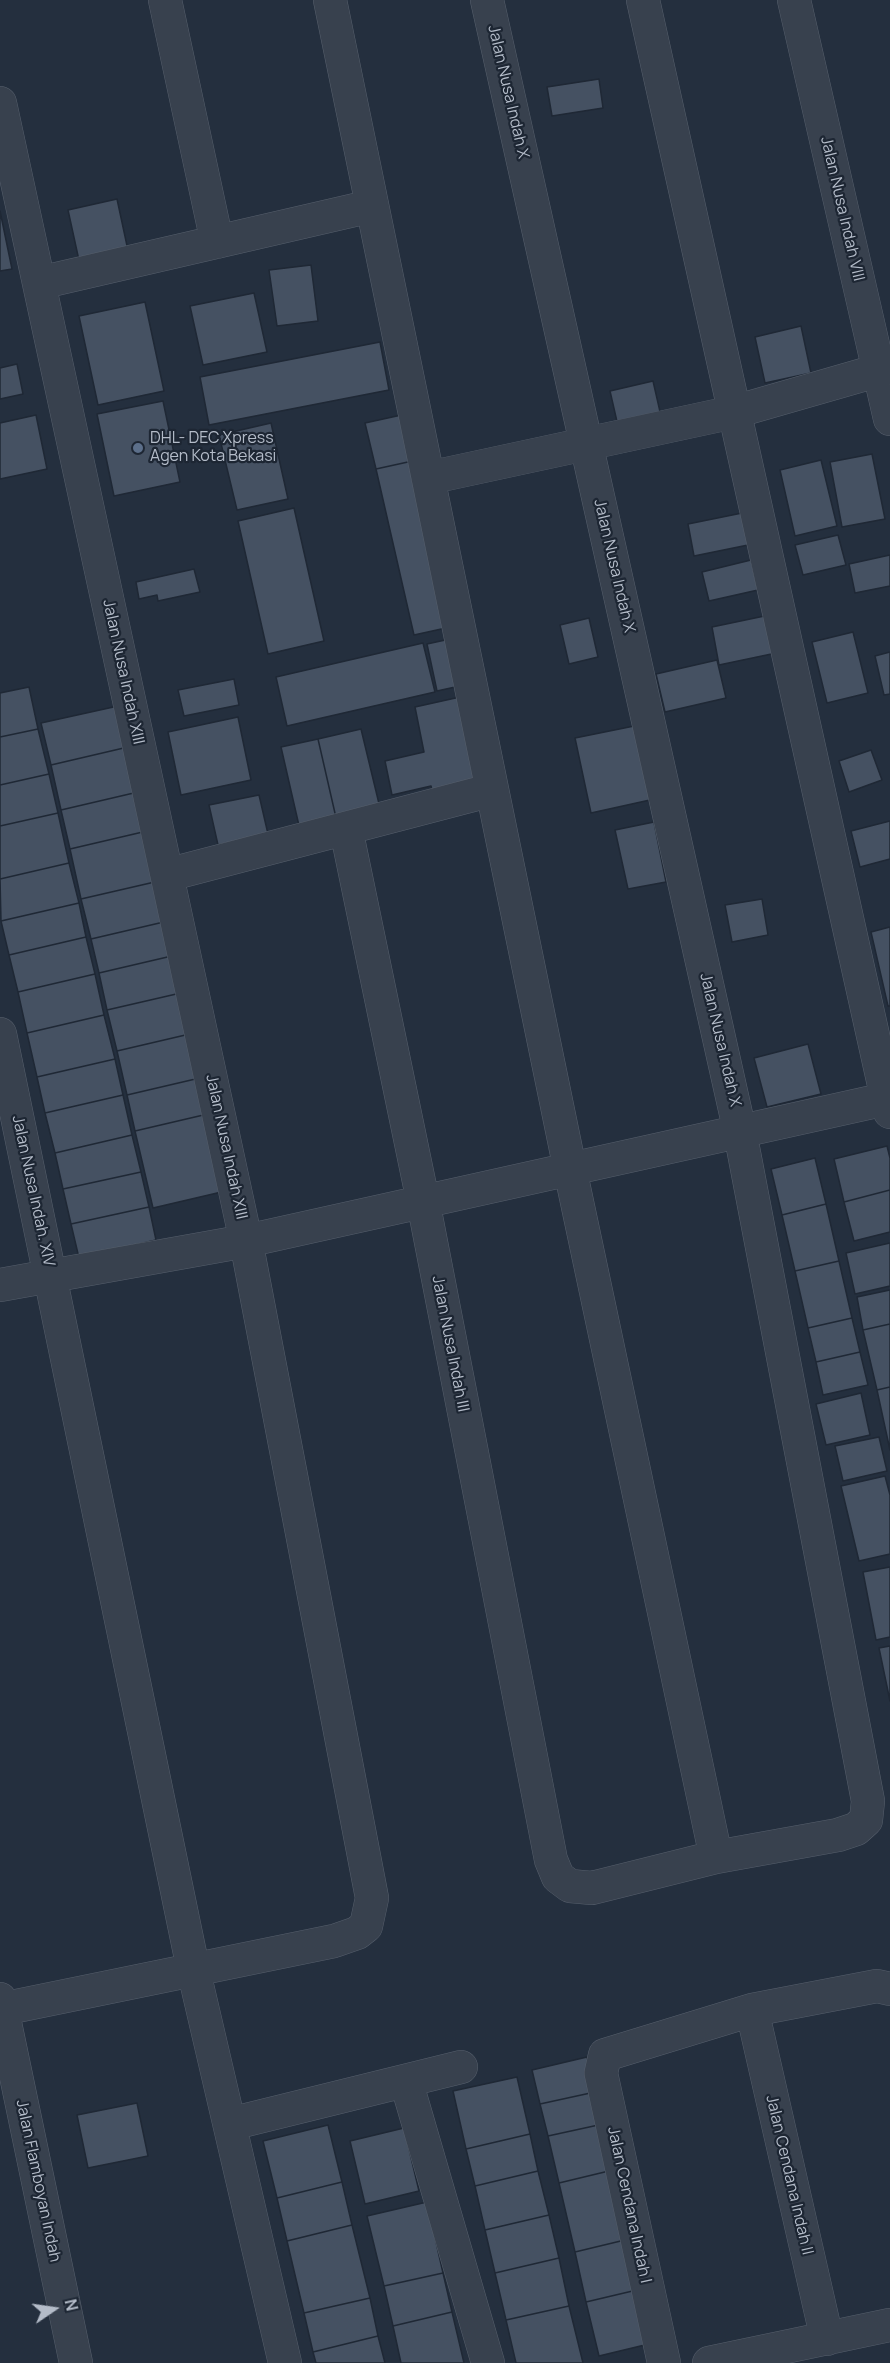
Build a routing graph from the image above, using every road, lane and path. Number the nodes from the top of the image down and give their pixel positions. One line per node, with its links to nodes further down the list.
1 (165, 0): 8 (street)
2 (330, 0): 7 (street)
3 (487, 0): 13 (street, Jalan Nusa Indah X)
4 (643, 0): 11 (street)
5 (794, 0): 10 (street, Jalan Nusa Indah VIII)
6 (0, 103): 9 (street, Jalan Nusa Indah XIII)
7 (372, 206): 8 (street); 14 (street)
8 (217, 242): 9 (street)
9 (39, 283): 17 (street, Jalan Nusa Indah XIII)
10 (884, 369): 11 (street); 12 (street, Jalan Nusa Indah VIII)
11 (734, 412): 13 (street); 19 (street)
12 (890, 419)
13 (586, 444): 14 (street); 20 (street, Jalan Nusa Indah X)
14 (428, 478): 15 (street)
15 (492, 790): 16 (street); 21 (street)
16 (346, 829): 17 (street); 22 (street, Jalan Nusa Indah III)
17 (167, 875): 23 (street, Jalan Nusa Indah XIII)
18 (0, 1034): 24 (street, Jalan Nusa Indah. XIV)
19 (889, 1103): 20 (street)
20 (740, 1132): 21 (street); 26 (street, Jalan Nusa Indah X)
21 (570, 1169): 22 (street); 26 (street)
22 (423, 1201): 23 (street); 26 (street, Jalan Nusa Indah III)
23 (246, 1240): 24 (street); 27 (street, Jalan Nusa Indah XIII)
24 (51, 1276): 25 (street); 27 (street, Jalan Nusa Indah. XIV)
25 (0, 1285)
26 (716, 1857)
27 (193, 1968): 29 (street, Jalan Nusa Indah XIII); 33 (street, Jalan Nusa Indah. XIV)
28 (884, 1988): 30 (street)
29 (1, 2004): 36 (street, Jalan Flamboyan Indah)
30 (752, 2010): 35 (street, Jalan Cendana Indah II); 39 (street, Jalan Cendana Indah I)
31 (461, 2067): 32 (street)
32 (406, 2081): 33 (street); 38 (street)
33 (230, 2124): 37 (street, Jalan Nusa Indah. XIV)
34 (890, 2325): 35 (street)
35 (827, 2340): 40 (street)
36 (76, 2363)
37 (285, 2363)
38 (488, 2363)
39 (664, 2363)
40 (709, 2363)

